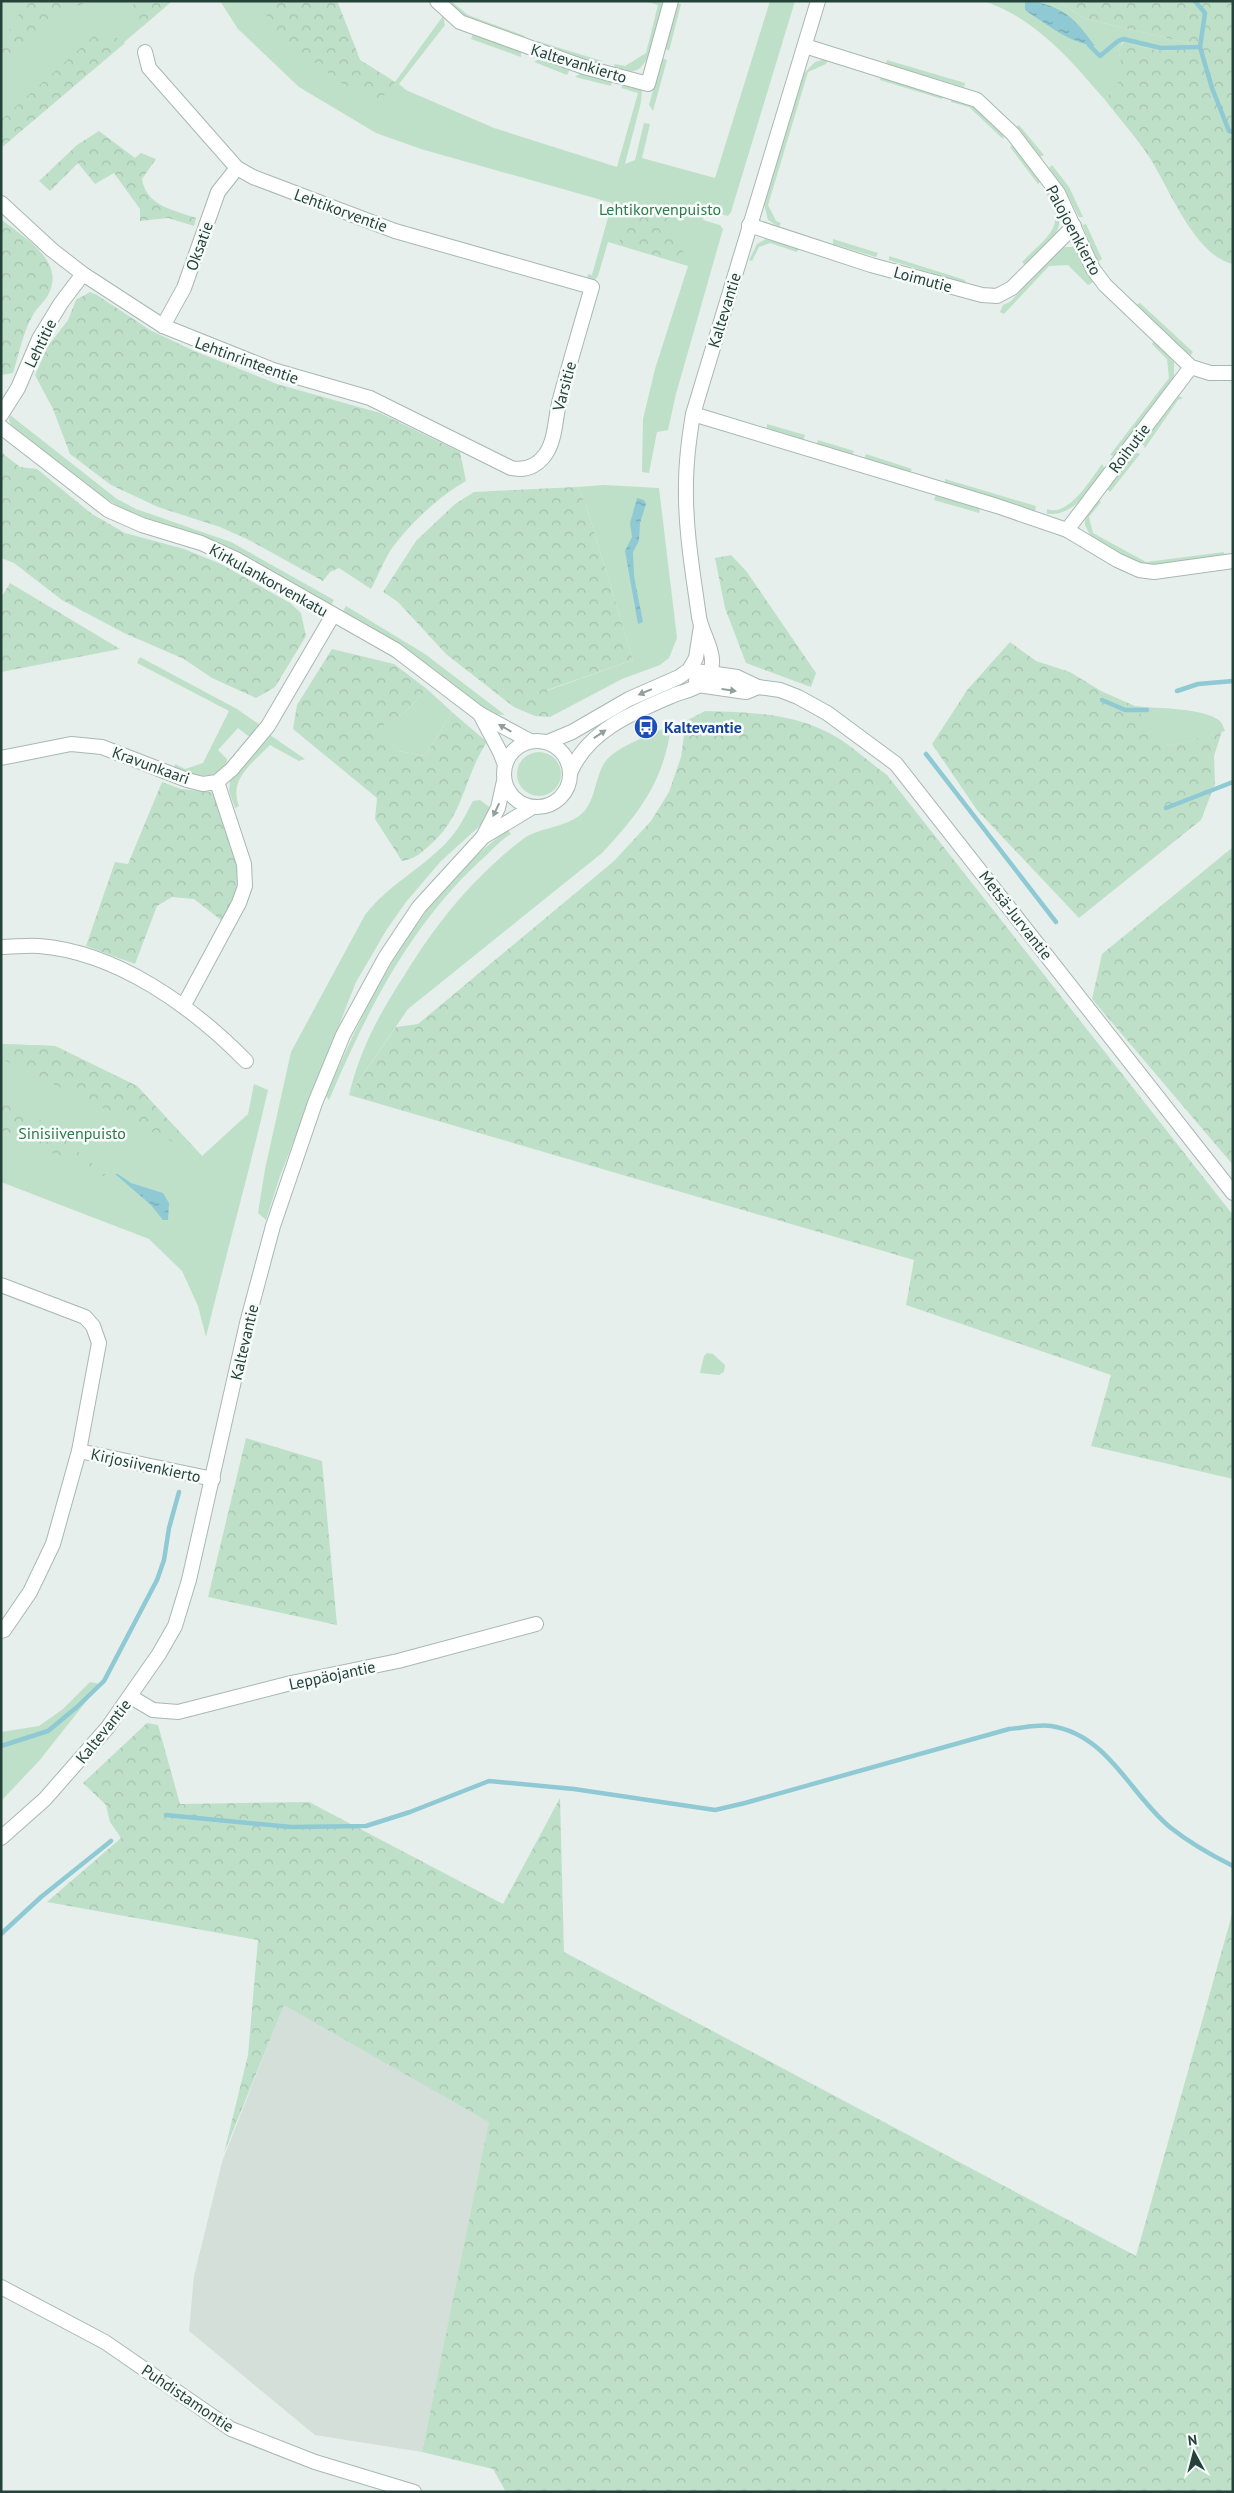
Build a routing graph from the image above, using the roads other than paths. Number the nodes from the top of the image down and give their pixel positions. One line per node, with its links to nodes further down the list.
1 (437, 1): 2 (street, Kaltevankierto)
2 (671, 1)
3 (818, 1): 4 (street, Kaltevantie)
4 (804, 46): 8 (street, Kaltevantie); 9 (street, Palojoenkierto)
5 (145, 52): 6 (street, Lehtikorventie)
6 (236, 168): 11 (street, Lehtikorventie); 12 (street, Oksatie)
7 (1, 203): 10 (street, Lehtinrinteentie)
8 (749, 225): 9 (street, Loimutie); 16 (street, Kaltevantie)
9 (1074, 226): 13 (street, Palojoenkierto)
10 (83, 274): 12 (street, Lehtinrinteentie); 15 (street, Lehtitie)
11 (592, 288): 18 (street, Varsitie)
12 (162, 326): 18 (street, Lehtinrinteentie)
13 (1191, 366): 14 (street, Palojoenkierto); 19 (street, Roihutie)
14 (1233, 373)
15 (1, 414)
16 (693, 414): 19 (street); 22 (street, Kaltevantie)
17 (1, 427): 21 (street, Kirkulankorvenkatu)
18 (520, 470)
19 (1067, 530): 20 (street)
20 (1233, 561)
21 (333, 615): 27 (street, Kirkulankorvenkatu); 34 (street)
22 (701, 626): 23 (street, Kaltevantie); 24 (street, Kaltevantie)
23 (689, 670): 24 (street, Metsä-Jurvantie); 25 (street); 29 (street, one-way to 29)
24 (710, 673): 25 (street); 26 (street, Metsä-Jurvantie)
25 (698, 685): 26 (street, Metsä-Jurvantie, one-way to 26); 32 (street, one-way to 25)
26 (758, 687): 40 (street, Metsä-Jurvantie)
27 (480, 714): 28 (street, Kirkulankorvenkatu, one-way to 27); 31 (street, Kirkulankorvenkatu)
28 (530, 741): 29 (street); 31 (street)
29 (548, 742): 32 (street)
30 (1, 758): 34 (street, Kravunkaari)
31 (505, 765): 33 (street)
32 (570, 771): 35 (street)
33 (504, 780): 35 (street); 36 (street, Kaltevantie, one-way to 36)
34 (217, 782): 38 (street)
35 (533, 807): 36 (street, Kaltevantie)
36 (483, 837): 43 (street, Kaltevantie)
37 (1, 947): 38 (street)
38 (184, 1005): 39 (street)
39 (246, 1061)
40 (1233, 1193)
41 (1, 1285): 42 (street, Kirjosiivenkierto)
42 (80, 1451): 43 (street, Kirjosiivenkierto); 45 (street, Kirjosiivenkierto)
43 (213, 1479): 46 (street, Kaltevantie)
44 (536, 1624): 46 (street, Leppäojantie)
45 (1, 1631)
46 (130, 1697): 47 (street, Kaltevantie)
47 (1, 1838)
48 (1, 2287): 49 (street, Puhdistamontie)
49 (414, 2492)

